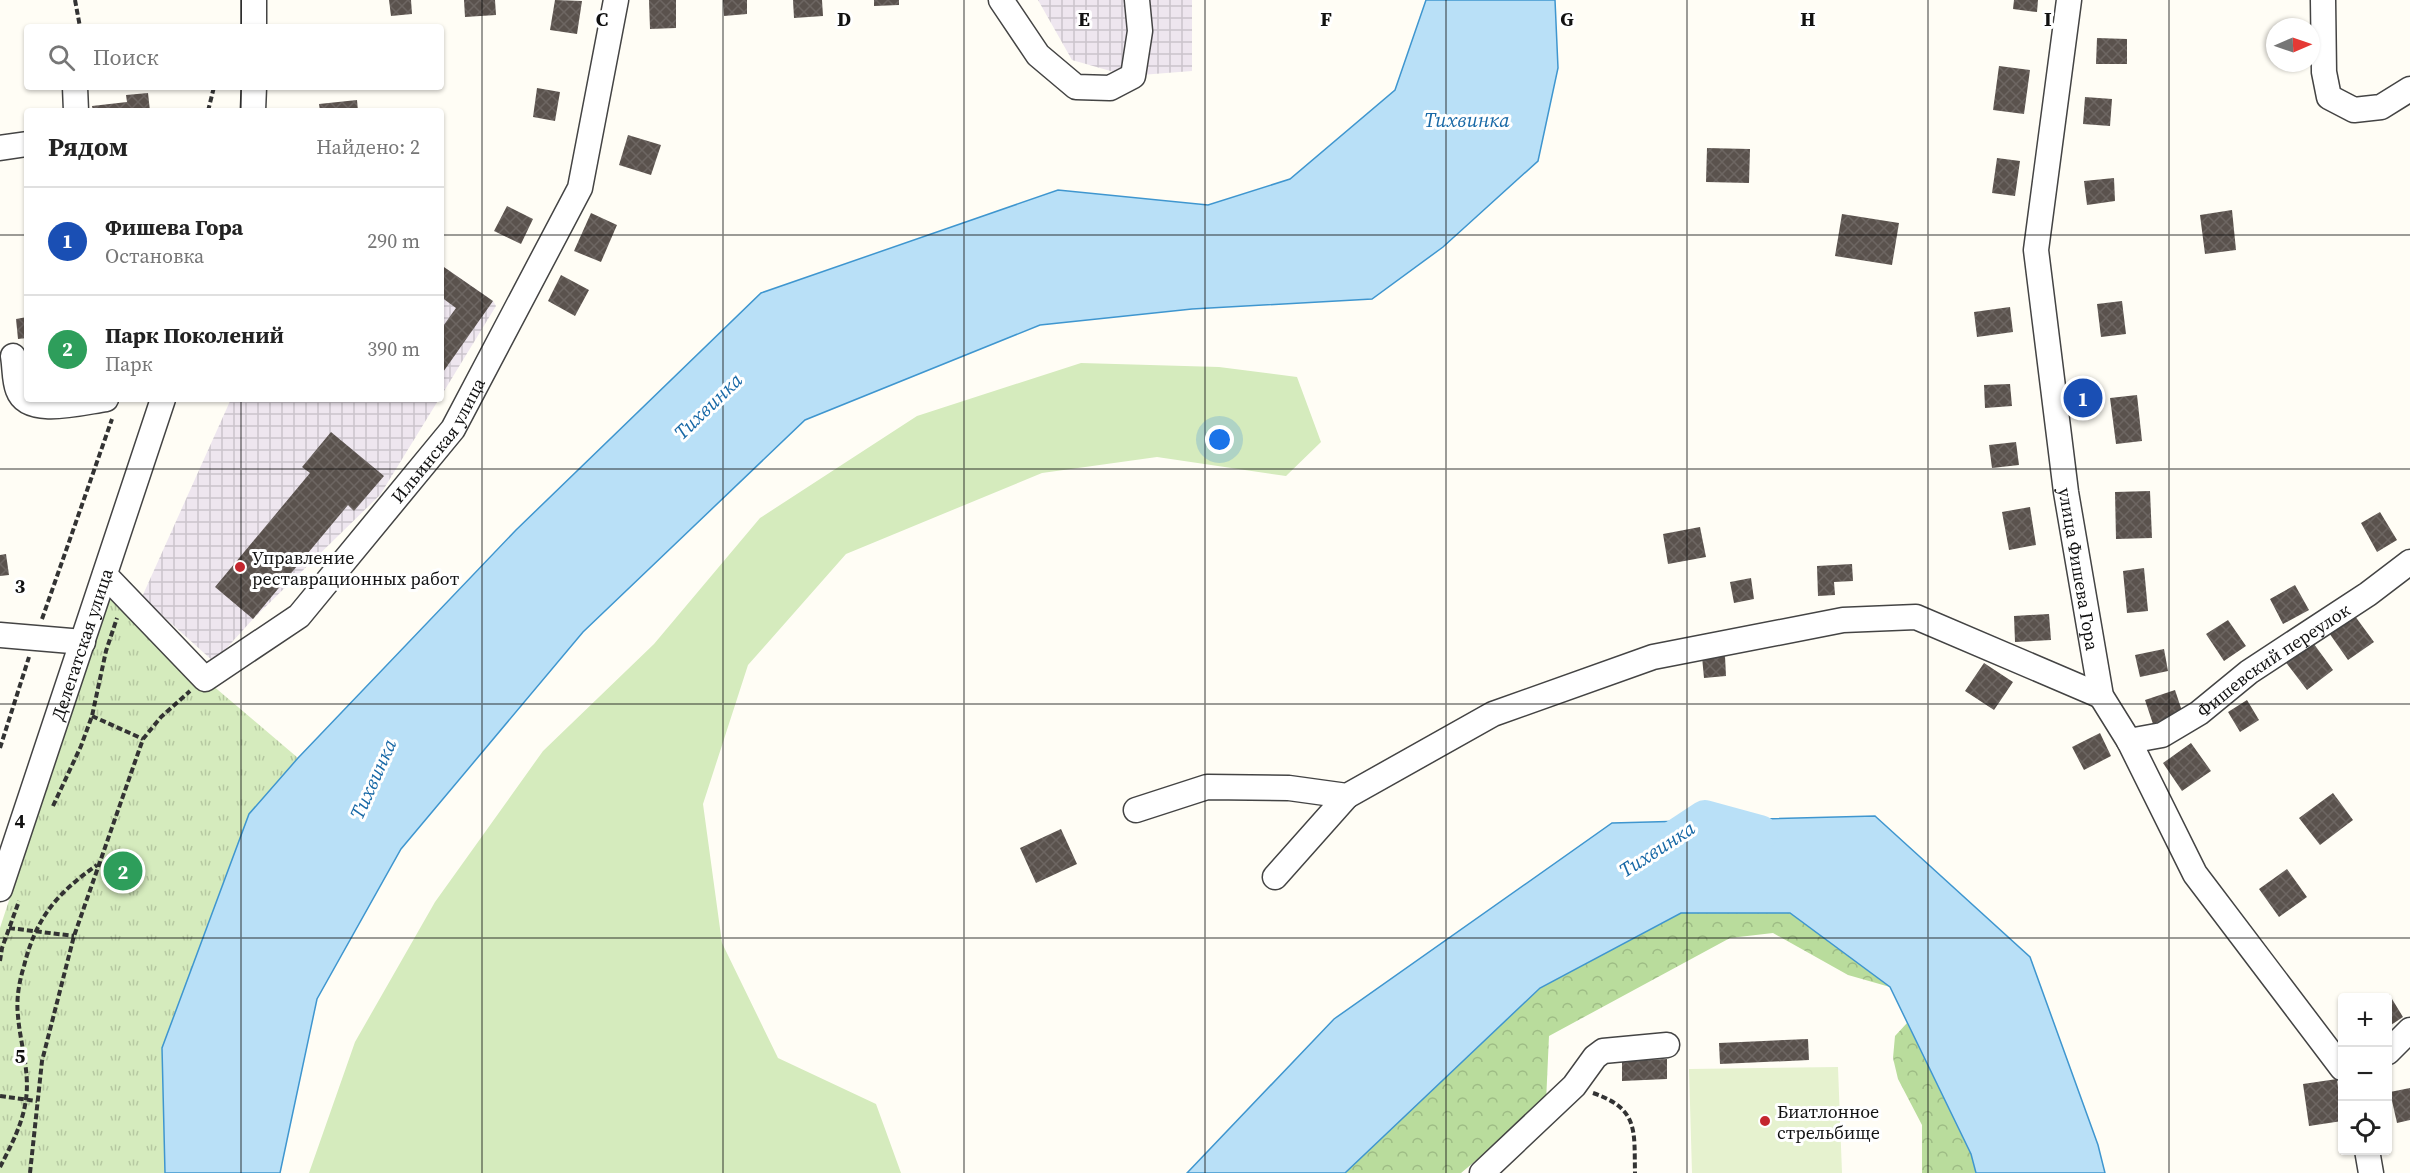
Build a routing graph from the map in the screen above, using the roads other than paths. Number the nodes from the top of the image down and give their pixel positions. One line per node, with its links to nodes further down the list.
1 (254, 0): 7 (street)
2 (616, 0): 21 (street, Ильинская улица)
3 (1001, 0): 4 (street)
4 (1137, 0)
5 (2068, 0): 24 (street, улица Фишева Гора)
6 (2323, 0): 8 (street)
7 (254, 24)
8 (2410, 89)
9 (75, 90): 11 (street)
10 (254, 90): 12 (street)
11 (76, 108)
12 (253, 108)
13 (24, 144): 14 (street)
14 (0, 148)
15 (13, 356): 16 (street)
16 (24, 397)
17 (29, 402): 19 (street)
18 (162, 402): 21 (street, Делегатская улица)
19 (111, 404)
20 (2410, 562): 25 (street, Фишевский переулок)
21 (105, 575): 23 (street, Делегатская улица)
22 (0, 635): 23 (street)
23 (83, 642): 29 (street, Делегатская улица)
24 (2101, 696): 25 (street, улица Фишева Гора); 26 (street)
25 (2129, 741): 33 (street, улица Фишева Гора)
26 (1347, 796): 27 (street); 28 (street)
27 (1136, 810)
28 (1275, 877)
29 (10, 892)
30 (2410, 1030): 32 (street)
31 (1667, 1045): 35 (street)
32 (2392, 1048)
33 (2338, 1061)
34 (2368, 1155): 36 (street)
35 (1482, 1173)
36 (2371, 1173)

